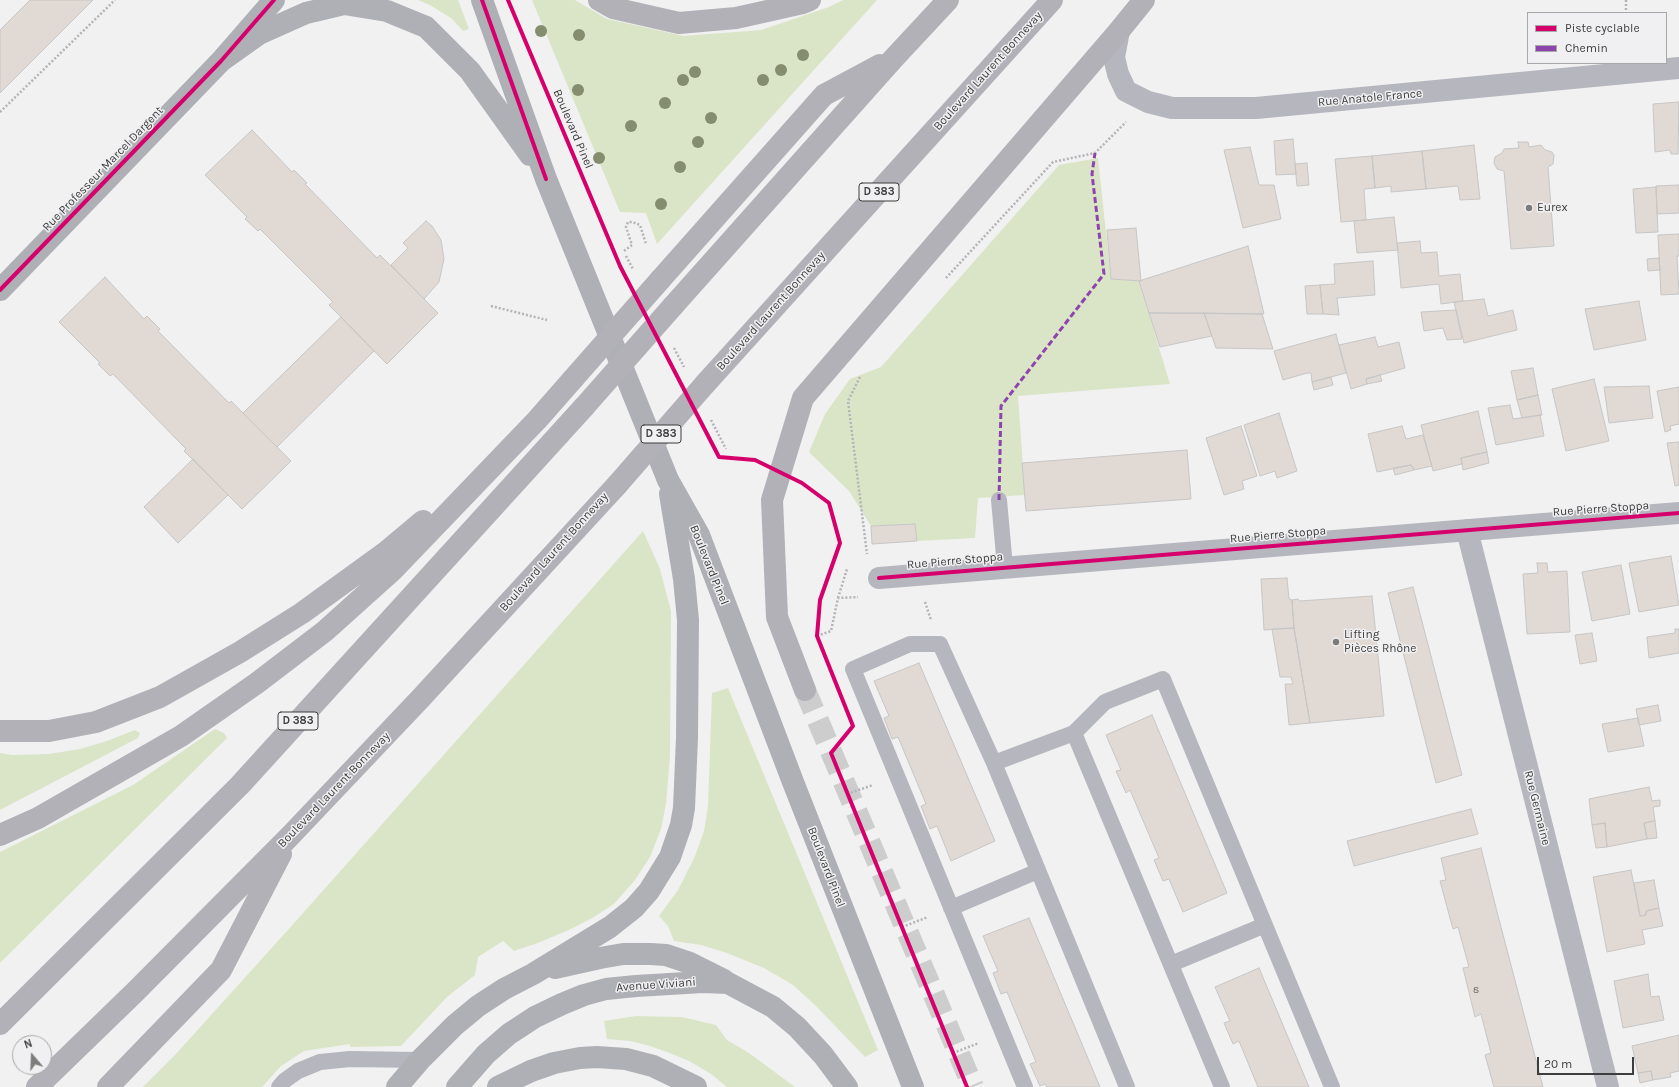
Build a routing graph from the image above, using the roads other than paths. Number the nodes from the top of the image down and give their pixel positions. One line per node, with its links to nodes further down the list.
1 (274, 0): 10 (main road)
2 (482, 0): 12 (main road, Boulevard Pinel)
3 (599, 0): 4 (highway)
4 (810, 0)
5 (948, 0): 9 (highway, D 383)
6 (1052, 0): 26 (highway, Boulevard Laurent Bonnevay / D 383, bridge)
7 (1144, 0): 8 (highway)
8 (1119, 31): 11 (street, Rue Anatole France); 21 (highway)
9 (894, 58): 14 (highway, bridge); 33 (highway, D 383, bridge)
10 (221, 61): 12 (main road); 13 (main road, Rue Professeur Marcel Dargent)
11 (1679, 68)
12 (546, 179): 15 (main road, Boulevard Pinel)
13 (0, 290)
14 (507, 451): 22 (highway); 25 (highway)
15 (668, 480): 31 (main road); 43 (main road, Boulevard Pinel)
16 (999, 500): 19 (lane)
17 (1679, 513): 18 (street, Rue Pierre Stoppa)
18 (1467, 530): 19 (street, Rue Pierre Stoppa); 48 (street, Rue Germaine)
19 (1005, 567): 20 (street, Rue Pierre Stoppa)
20 (879, 578)
21 (805, 690)
22 (0, 730)
23 (1074, 733): 24 (lane); 29 (lane); 30 (lane)
24 (994, 763): 27 (lane); 28 (lane)
25 (0, 835)
26 (290, 836): 35 (highway, Boulevard Laurent Bonnevay / D 383); 36 (highway)
27 (1038, 871): 28 (lane); 45 (lane)
28 (951, 908): 44 (lane)
29 (1264, 925): 30 (lane); 47 (lane)
30 (1171, 964): 46 (lane)
31 (533, 974): 32 (main road); 34 (main road)
32 (728, 983): 39 (main road, Avenue Viviani); 42 (main road, Avenue Viviani)
33 (0, 1024)
34 (420, 1060): 37 (lane); 38 (main road)
35 (38, 1087)
36 (108, 1087)
37 (279, 1087)
38 (397, 1087)
39 (457, 1087)
40 (498, 1087): 41 (main road)
41 (696, 1087)
42 (847, 1087)
43 (913, 1087)
44 (1025, 1087)
45 (1127, 1087)
46 (1222, 1087)
47 (1332, 1087)
48 (1608, 1087)

